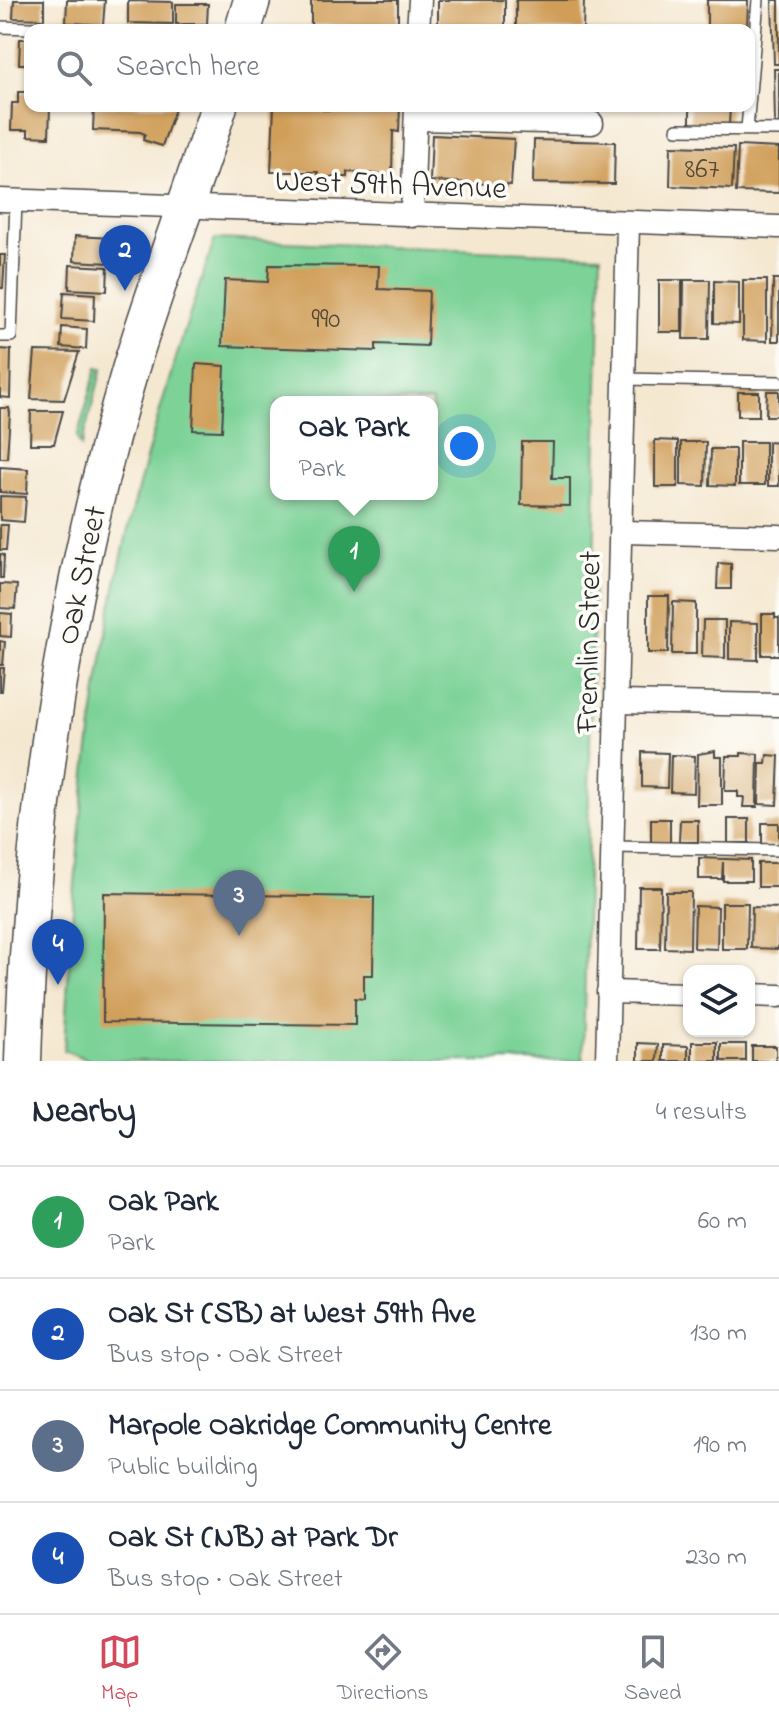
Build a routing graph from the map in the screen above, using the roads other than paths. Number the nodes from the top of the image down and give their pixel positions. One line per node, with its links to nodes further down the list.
1 (252, 0): 4 (main road)
2 (420, 0): 5 (street)
3 (758, 0): 8 (lane)
4 (245, 24)
5 (418, 24)
6 (0, 27): 7 (lane)
7 (24, 28)
8 (755, 35)
9 (217, 112): 17 (main road, Oak Street)
10 (416, 112): 12 (street); 18 (street)
11 (748, 112): 14 (lane)
12 (592, 123)
13 (677, 129): 14 (lane)
14 (747, 129): 15 (lane)
15 (779, 130)
16 (8, 201): 17 (street, West 59th Avenue); 21 (lane)
17 (186, 208): 18 (street, West 59th Avenue); 34 (main road, Oak Street)
18 (412, 216): 19 (street, West 59th Avenue)
19 (628, 224): 20 (street, West 59th Avenue); 22 (street, Fremlin Street)
20 (779, 227)
21 (0, 336)
22 (624, 379): 23 (lane); 24 (street, Fremlin Street)
23 (779, 382)
24 (622, 532): 25 (street); 26 (street, Fremlin Street)
25 (779, 536)
26 (618, 702): 27 (street); 28 (street, Fremlin Street)
27 (779, 705)
28 (614, 847): 29 (lane); 30 (street, Fremlin Street)
29 (779, 850)
30 (608, 992): 31 (street); 35 (street, Fremlin Street)
31 (683, 994)
32 (755, 995): 33 (street)
33 (779, 996)
34 (23, 1061)
35 (607, 1061)

